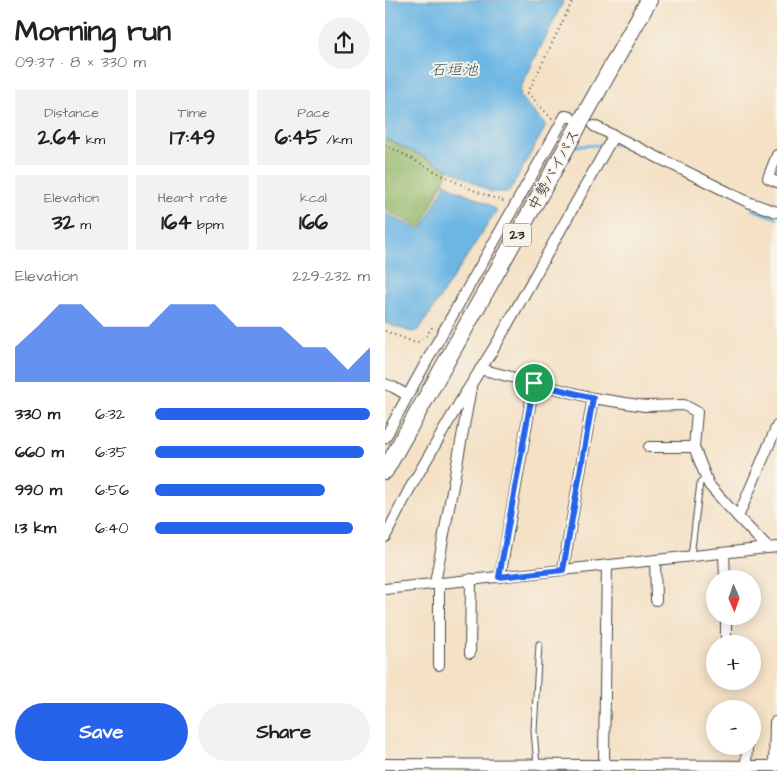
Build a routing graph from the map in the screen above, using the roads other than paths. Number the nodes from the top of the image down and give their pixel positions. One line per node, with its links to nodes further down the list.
1 (649, 0): 18 (highway, 中勢バイパス / 23)
2 (570, 117): 12 (street)
3 (594, 126): 4 (street)
4 (613, 135): 7 (street); 8 (street)
5 (777, 155): 6 (street)
6 (777, 182)
7 (777, 212)
8 (480, 369): 9 (street); 10 (street)
9 (472, 382): 21 (street); 31 (street)
10 (534, 383): 13 (street); 29 (street)
11 (385, 384): 12 (street)
12 (407, 395): 15 (street)
13 (593, 398): 17 (street); 27 (street)
14 (777, 426): 20 (street)
15 (385, 438)
16 (649, 447): 17 (street)
17 (694, 447): 19 (street)
18 (385, 470)
19 (706, 478): 20 (street); 24 (lane)
20 (738, 517): 22 (street)
21 (385, 537)
22 (772, 548): 23 (street)
23 (724, 553): 24 (street); 28 (street)
24 (691, 556): 25 (street)
25 (655, 560): 26 (street); 33 (street)
26 (607, 566): 27 (street); 45 (street)
27 (563, 570): 29 (street)
28 (725, 570)
29 (499, 577): 30 (street)
30 (471, 580): 31 (street); 35 (street)
31 (437, 583): 32 (street); 36 (street)
32 (385, 589)
33 (656, 600)
34 (539, 644): 40 (lane)
35 (470, 654)
36 (439, 665)
37 (775, 722): 41 (street)
38 (747, 755): 48 (street)
39 (385, 764): 42 (street)
40 (537, 765): 44 (street); 45 (street)
41 (776, 766): 48 (street)
42 (413, 767): 43 (street)
43 (440, 768): 44 (street)
44 (491, 768)
45 (605, 768): 46 (street)
46 (638, 768): 47 (street)
47 (692, 768): 48 (street)
48 (746, 769)

